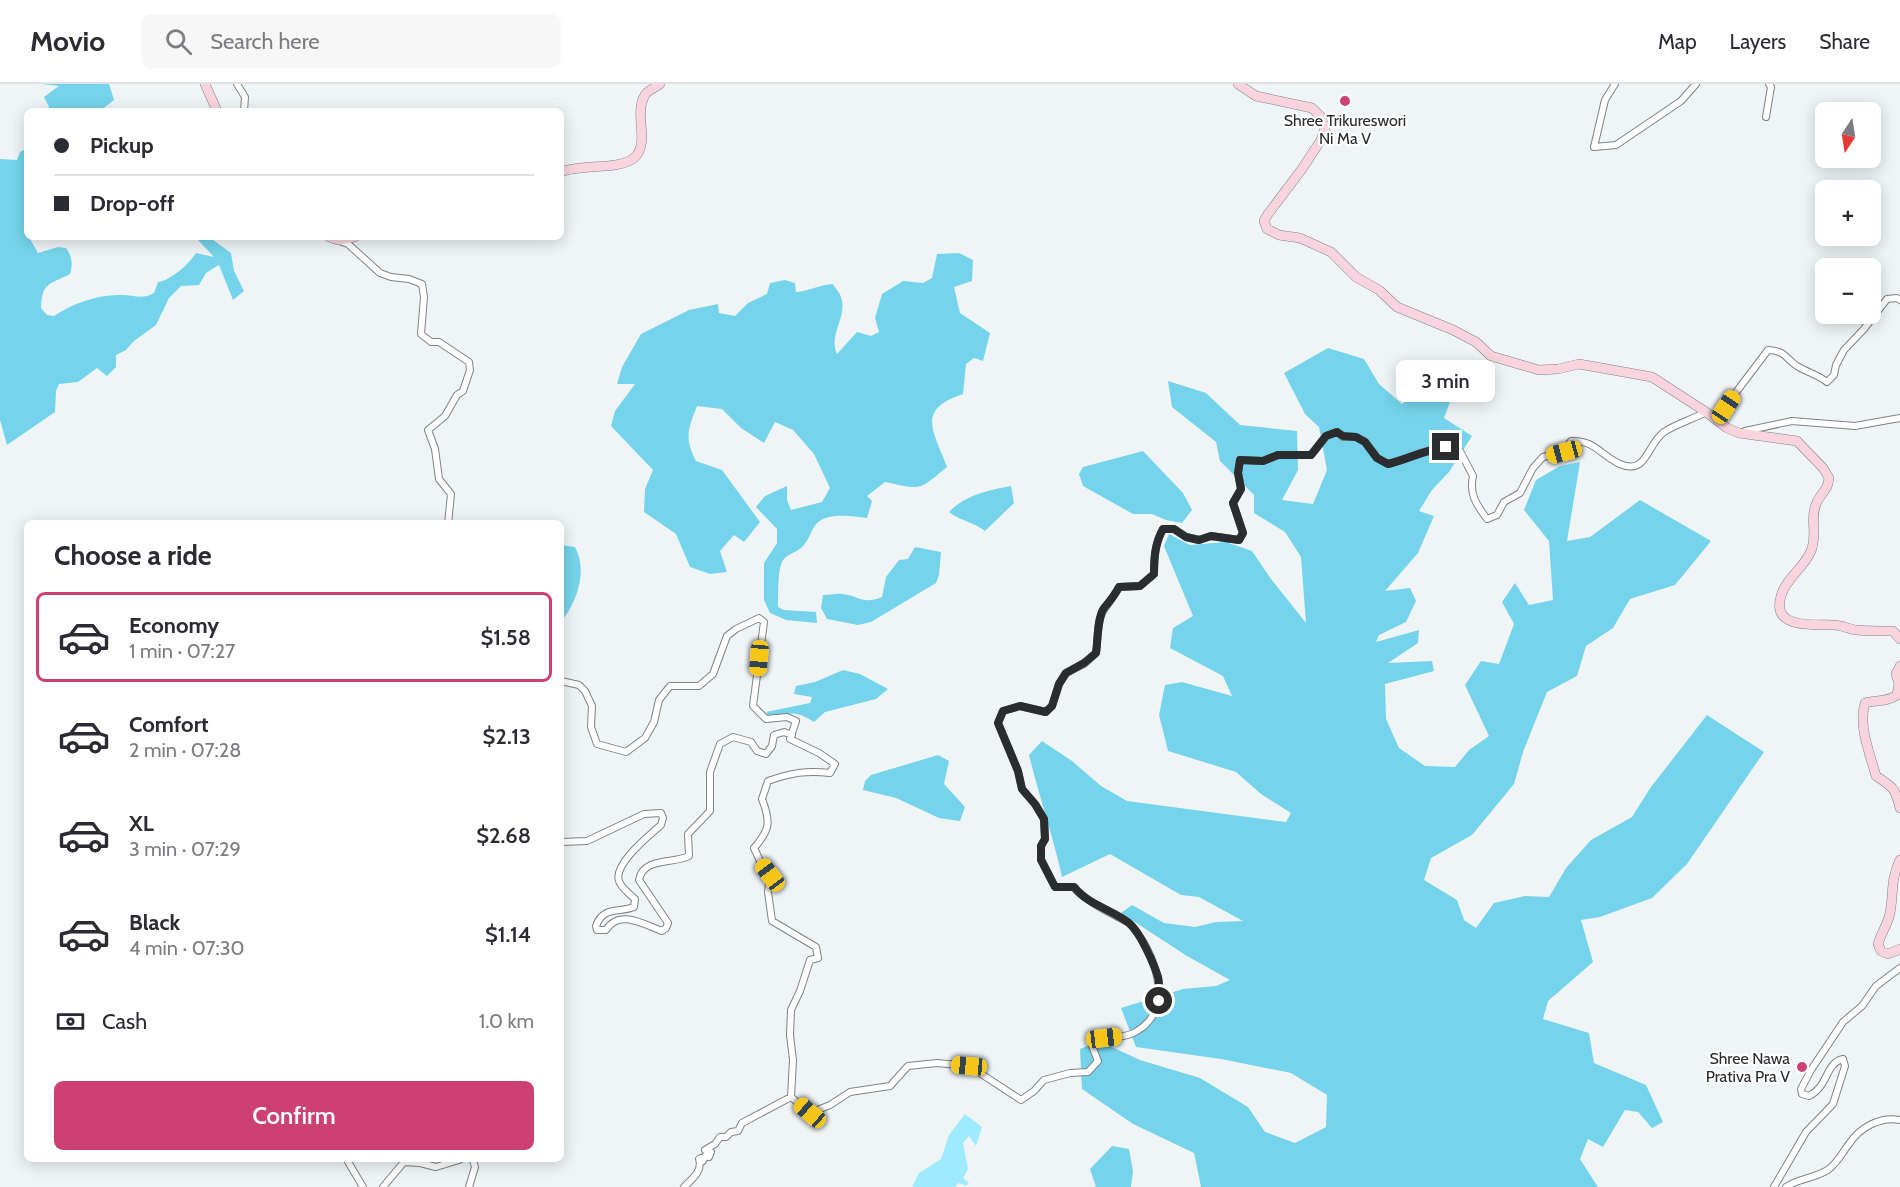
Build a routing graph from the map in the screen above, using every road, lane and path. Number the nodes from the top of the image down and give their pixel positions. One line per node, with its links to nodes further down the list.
1 (205, 84): 8 (street)
2 (237, 84): 9 (street)
3 (660, 84): 11 (street)
4 (1238, 84): 14 (street)
5 (1615, 84): 6 (street)
6 (1696, 84)
7 (1769, 84): 10 (street)
8 (216, 108)
9 (244, 108)
10 (1766, 117)
11 (564, 171)
12 (337, 240): 18 (street)
13 (1900, 300): 16 (street)
14 (1706, 412): 16 (street); 28 (street)
15 (1900, 418): 17 (street)
16 (1719, 422): 17 (street)
17 (1739, 433): 19 (street)
18 (448, 520)
19 (1900, 639)
20 (1900, 666): 23 (street)
21 (564, 682): 22 (street)
22 (792, 735): 24 (street); 28 (street)
23 (1900, 808)
24 (564, 842)
25 (1900, 860): 26 (street)
26 (1900, 949)
27 (1900, 968): 39 (street)
28 (791, 1097): 38 (street)
29 (1900, 1120): 40 (street)
30 (348, 1162): 35 (street)
31 (404, 1162): 33 (street)
32 (404, 1162): 36 (street)
33 (452, 1162)
34 (473, 1162): 37 (street)
35 (363, 1187)
36 (383, 1187)
37 (469, 1187)
38 (684, 1187)
39 (1774, 1187)
40 (1786, 1187)

